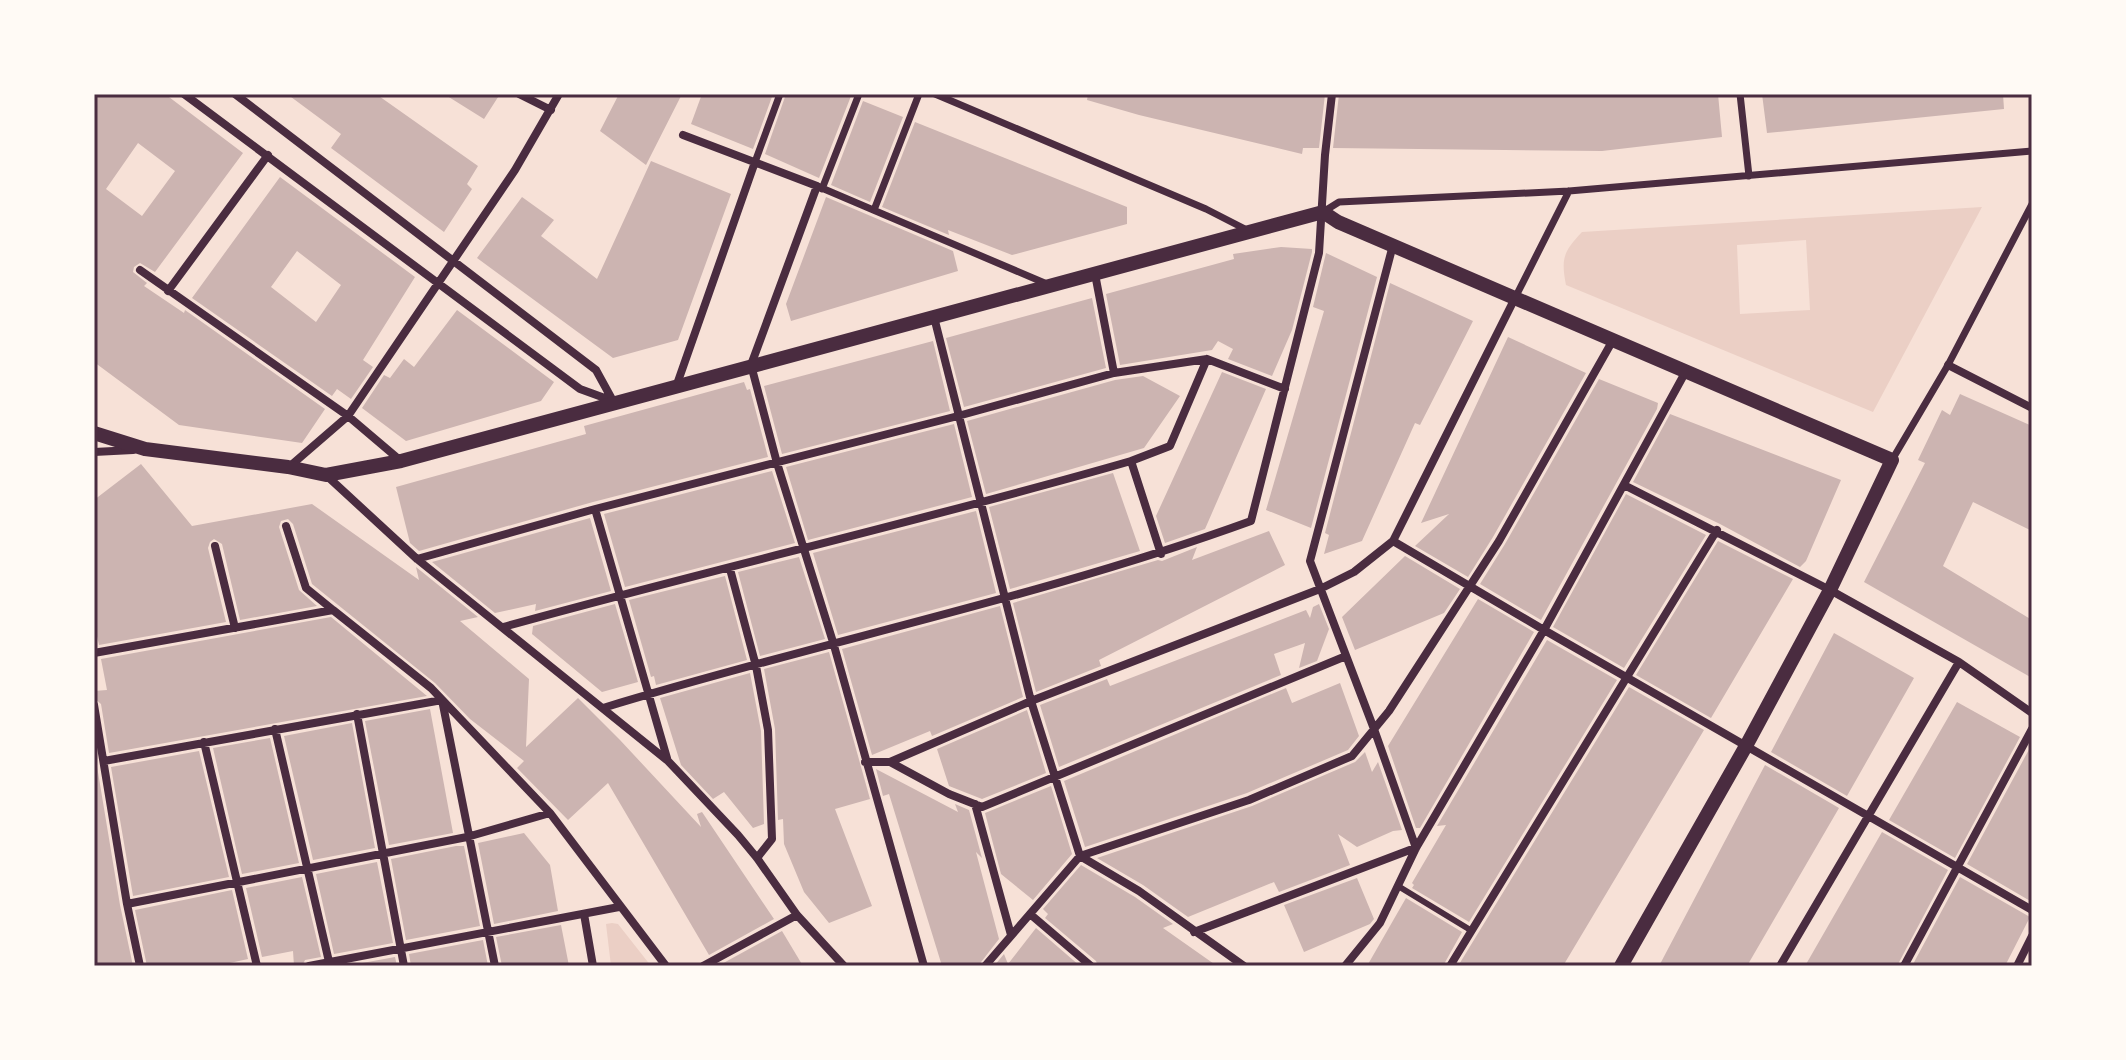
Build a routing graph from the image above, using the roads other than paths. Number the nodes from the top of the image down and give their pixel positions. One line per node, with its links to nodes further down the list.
1 (184, 94): 14 (street)
2 (235, 94): 24 (street)
3 (519, 94): 11 (street)
4 (559, 94): 11 (street)
5 (780, 94): 15 (street)
6 (859, 94): 17 (street)
7 (919, 94): 20 (street)
8 (935, 94): 22 (street)
9 (1332, 94): 21 (street)
10 (1740, 94): 16 (street)
11 (551, 110): 24 (street)
12 (683, 135): 15 (street)
13 (2032, 151): 16 (street)
14 (268, 155): 27 (street); 29 (street)
15 (755, 162): 17 (street); 38 (street)
16 (1749, 176): 18 (street)
17 (820, 188): 20 (street); 34 (street)
18 (1569, 191): 21 (street); 30 (street)
19 (2032, 204): 35 (street)
20 (874, 210): 28 (street)
21 (1323, 212): 22 (street); 23 (street); 39 (street)
22 (1249, 231): 26 (street)
23 (1393, 245): 30 (street); 65 (street)
24 (454, 260): 27 (street); 40 (street)
25 (140, 270): 29 (street)
26 (1095, 274): 28 (street); 37 (street)
27 (438, 281): 40 (street); 42 (street)
28 (1049, 285): 31 (street)
29 (168, 291): 42 (street)
30 (1515, 298): 32 (street); 58 (street)
31 (934, 316): 34 (street); 43 (street)
32 (1613, 340): 36 (street); 64 (street)
33 (1207, 359): 37 (street); 39 (street); 49 (street)
34 (751, 365): 38 (street); 50 (street)
35 (1948, 365): 41 (street); 47 (street)
36 (1686, 371): 47 (street); 53 (street)
37 (1114, 373): 43 (street)
38 (676, 387): 40 (street)
39 (1285, 389): 61 (street)
40 (613, 402): 48 (street)
41 (2032, 408)
42 (348, 416): 48 (street); 51 (street)
43 (958, 416): 50 (street); 54 (street)
44 (94, 433): 45 (street)
45 (145, 449): 46 (street); 51 (street)
46 (94, 452)
47 (1892, 460): 66 (street)
48 (401, 461): 52 (street)
49 (1131, 461): 54 (street); 61 (street)
50 (777, 463): 55 (street); 60 (street)
51 (288, 467): 52 (street)
52 (326, 475): 62 (street)
53 (1624, 485): 57 (street); 72 (street)
54 (982, 504): 60 (street); 68 (street)
55 (595, 509): 62 (street); 67 (street)
56 (286, 526): 69 (street)
57 (1717, 530): 66 (street); 78 (street)
58 (1393, 541): 64 (street); 65 (street)
59 (215, 546): 71 (street)
60 (803, 548): 63 (street); 73 (street)
61 (1161, 554): 68 (street)
62 (417, 559): 70 (street)
63 (730, 569): 67 (street); 77 (street)
64 (1470, 586): 72 (street); 87 (street)
65 (1320, 589): 75 (street); 81 (street)
66 (1830, 590): 76 (street); 90 (street)
67 (619, 595): 70 (street); 79 (street)
68 (1006, 600): 73 (street); 81 (street)
69 (333, 610): 71 (street); 80 (street)
70 (503, 627): 83 (street)
71 (235, 628): 74 (street)
72 (1544, 630): 78 (street); 100 (street)
73 (833, 642): 77 (street); 93 (street)
74 (94, 653)
75 (1346, 656): 87 (street); 95 (street)
76 (1959, 662): 84 (street); 98 (street)
77 (756, 666): 79 (street); 103 (street)
78 (1626, 677): 90 (street); 114 (street)
79 (647, 695): 83 (street); 92 (street)
80 (442, 700): 85 (street); 97 (street); 99 (street)
81 (1031, 701): 94 (street); 95 (street)
82 (94, 705): 91 (street)
83 (603, 708): 92 (street)
84 (2032, 713)
85 (357, 714): 86 (street); 101 (street)
86 (275, 729): 89 (street); 104 (street)
87 (1374, 729): 100 (street); 102 (street)
88 (2032, 729): 105 (street)
89 (204, 742): 91 (street); 106 (street)
90 (1746, 746): 98 (street); 136 (street)
91 (104, 761): 108 (street)
92 (668, 761): 103 (street)
93 (865, 762): 94 (street); 130 (street)
94 (890, 762): 96 (street)
95 (1055, 779): 96 (street); 102 (street)
96 (975, 804): 117 (street)
97 (550, 813): 99 (street); 109 (street)
98 (1868, 816): 105 (street); 137 (street)
99 (467, 837): 101 (street); 115 (street)
100 (1416, 848): 107 (street); 116 (street)
101 (384, 854): 104 (street); 119 (street)
102 (1080, 856): 112 (street); 116 (street)
103 (757, 858): 113 (street)
104 (308, 867): 106 (street); 120 (street)
105 (1957, 867): 110 (street); 138 (street)
106 (236, 881): 108 (street); 122 (street)
107 (1398, 886): 114 (lane); 134 (street)
108 (127, 904): 121 (street)
109 (619, 907): 111 (street); 127 (street)
110 (2032, 910)
111 (584, 914): 115 (street); 126 (street)
112 (1030, 914): 117 (street); 132 (street)
113 (797, 915): 128 (street); 129 (street)
114 (1472, 931): 135 (street)
115 (489, 932): 119 (street); 125 (street)
116 (1194, 932): 133 (street)
117 (1011, 935): 131 (street)
118 (2032, 936): 139 (street)
119 (401, 949): 120 (street); 124 (street)
120 (329, 964): 123 (street)
121 (140, 966)
122 (257, 966)
123 (309, 966)
124 (404, 966)
125 (495, 966)
126 (593, 966)
127 (666, 966)
128 (703, 966)
129 (844, 966)
130 (924, 966)
131 (985, 966)
132 (1091, 966)
133 (1244, 966)
134 (1345, 966)
135 (1450, 966)
136 (1621, 966)
137 (1780, 966)
138 (1904, 966)
139 (2017, 966)

